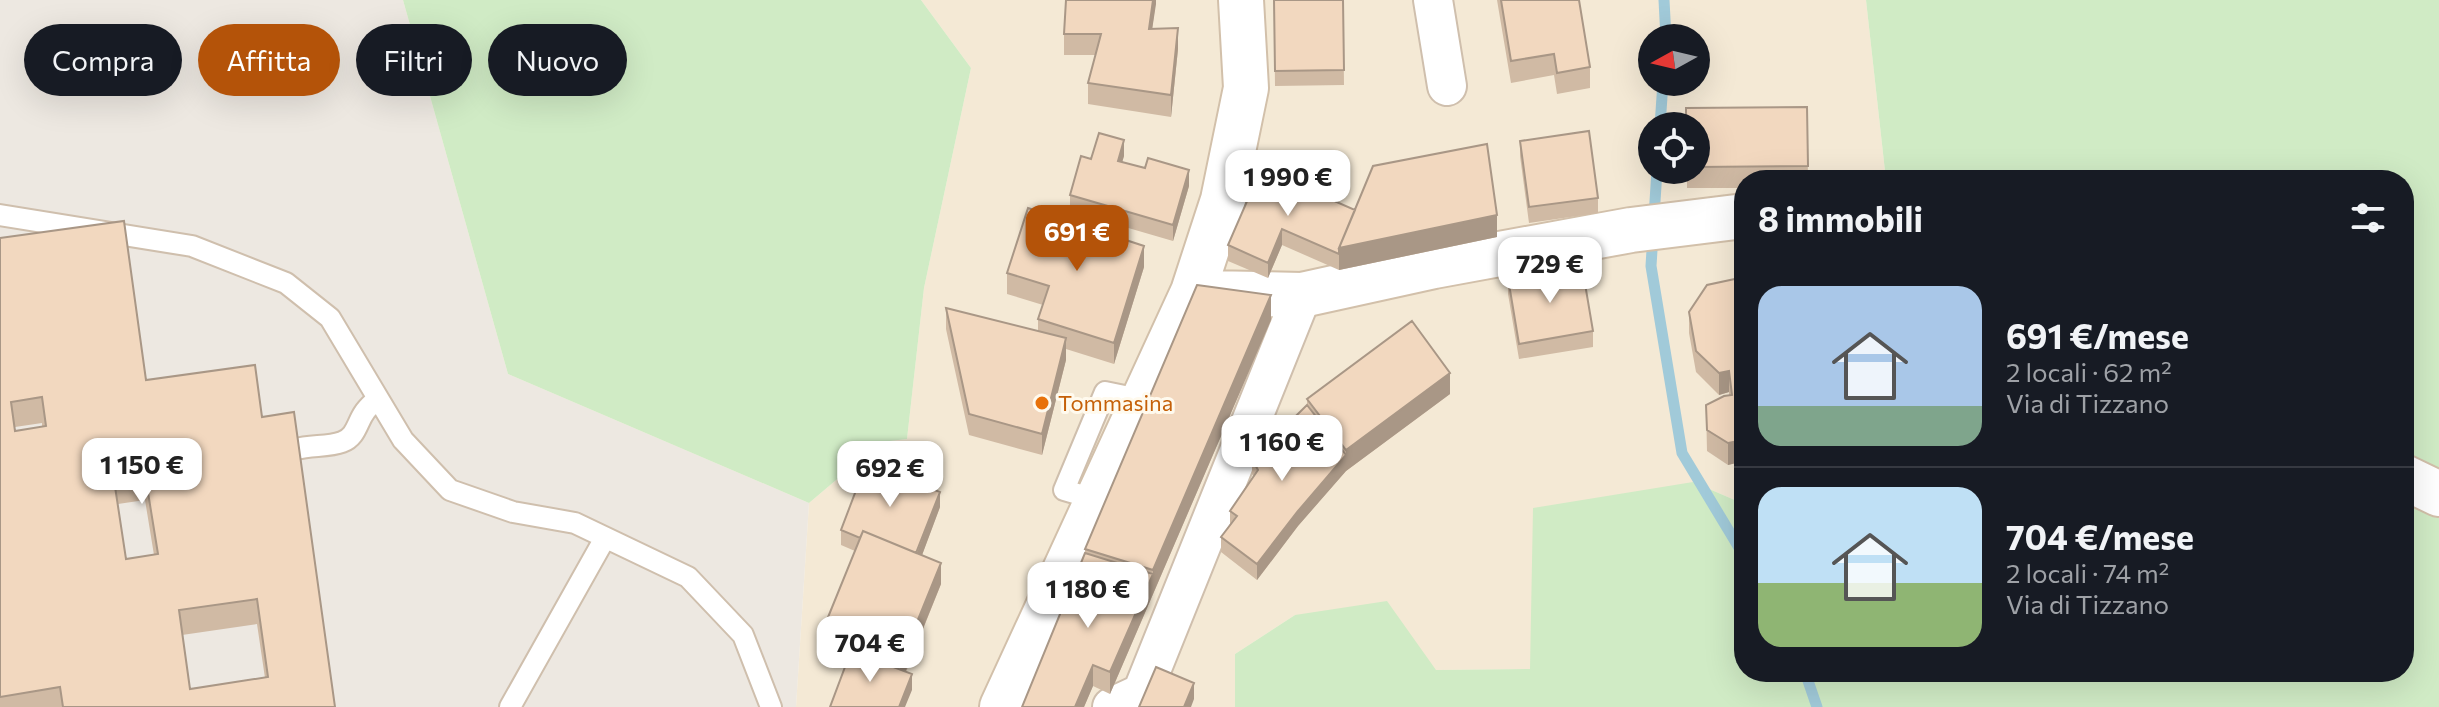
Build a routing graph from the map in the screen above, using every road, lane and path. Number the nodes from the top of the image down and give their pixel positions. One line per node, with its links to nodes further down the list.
1 (1241, 0): 6 (main road)
2 (1433, 0): 3 (street)
3 (1447, 86)
4 (0, 215): 8 (lane)
5 (1734, 217): 7 (main road)
6 (1193, 292): 7 (main road); 15 (main road)
7 (1302, 295): 16 (street)
8 (377, 399): 9 (lane); 12 (lane)
9 (268, 480)
10 (2414, 482): 11 (main road)
11 (2439, 494)
12 (605, 538): 13 (lane); 14 (lane)
13 (510, 707)
14 (771, 707)
15 (1002, 707)
16 (1112, 707)

